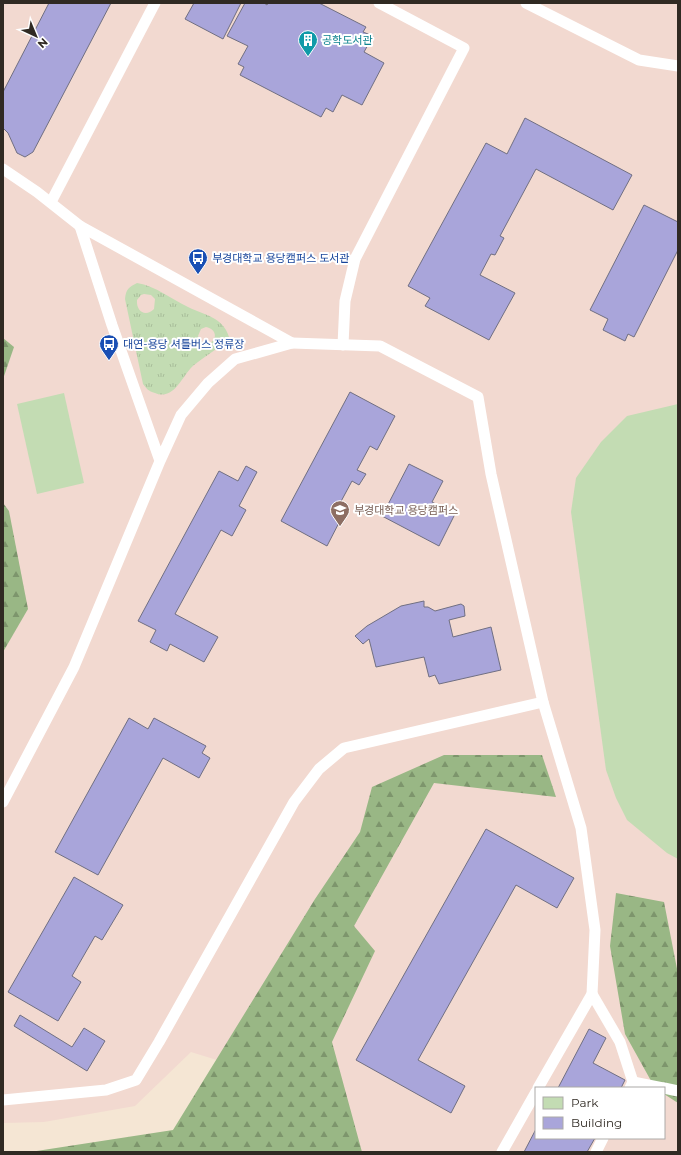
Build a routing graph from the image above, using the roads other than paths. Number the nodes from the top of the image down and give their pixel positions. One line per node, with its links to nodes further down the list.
1 (155, 3): 6 (lane)
2 (379, 3): 9 (lane)
3 (526, 3): 4 (lane)
4 (678, 66)
5 (3, 169): 6 (lane)
6 (51, 202): 7 (lane)
7 (80, 226): 8 (lane); 10 (lane)
8 (292, 343): 9 (lane); 10 (lane)
9 (343, 345): 11 (lane)
10 (160, 461): 12 (lane)
11 (543, 702): 13 (lane); 20 (lane)
12 (3, 802)
13 (592, 994): 14 (lane); 15 (lane)
14 (632, 1085): 16 (lane)
15 (539, 1087)
16 (653, 1087)
17 (665, 1088): 18 (lane)
18 (678, 1091)
19 (535, 1094): 22 (lane)
20 (3, 1100)
21 (602, 1139): 23 (lane)
22 (502, 1152)
23 (596, 1152)

